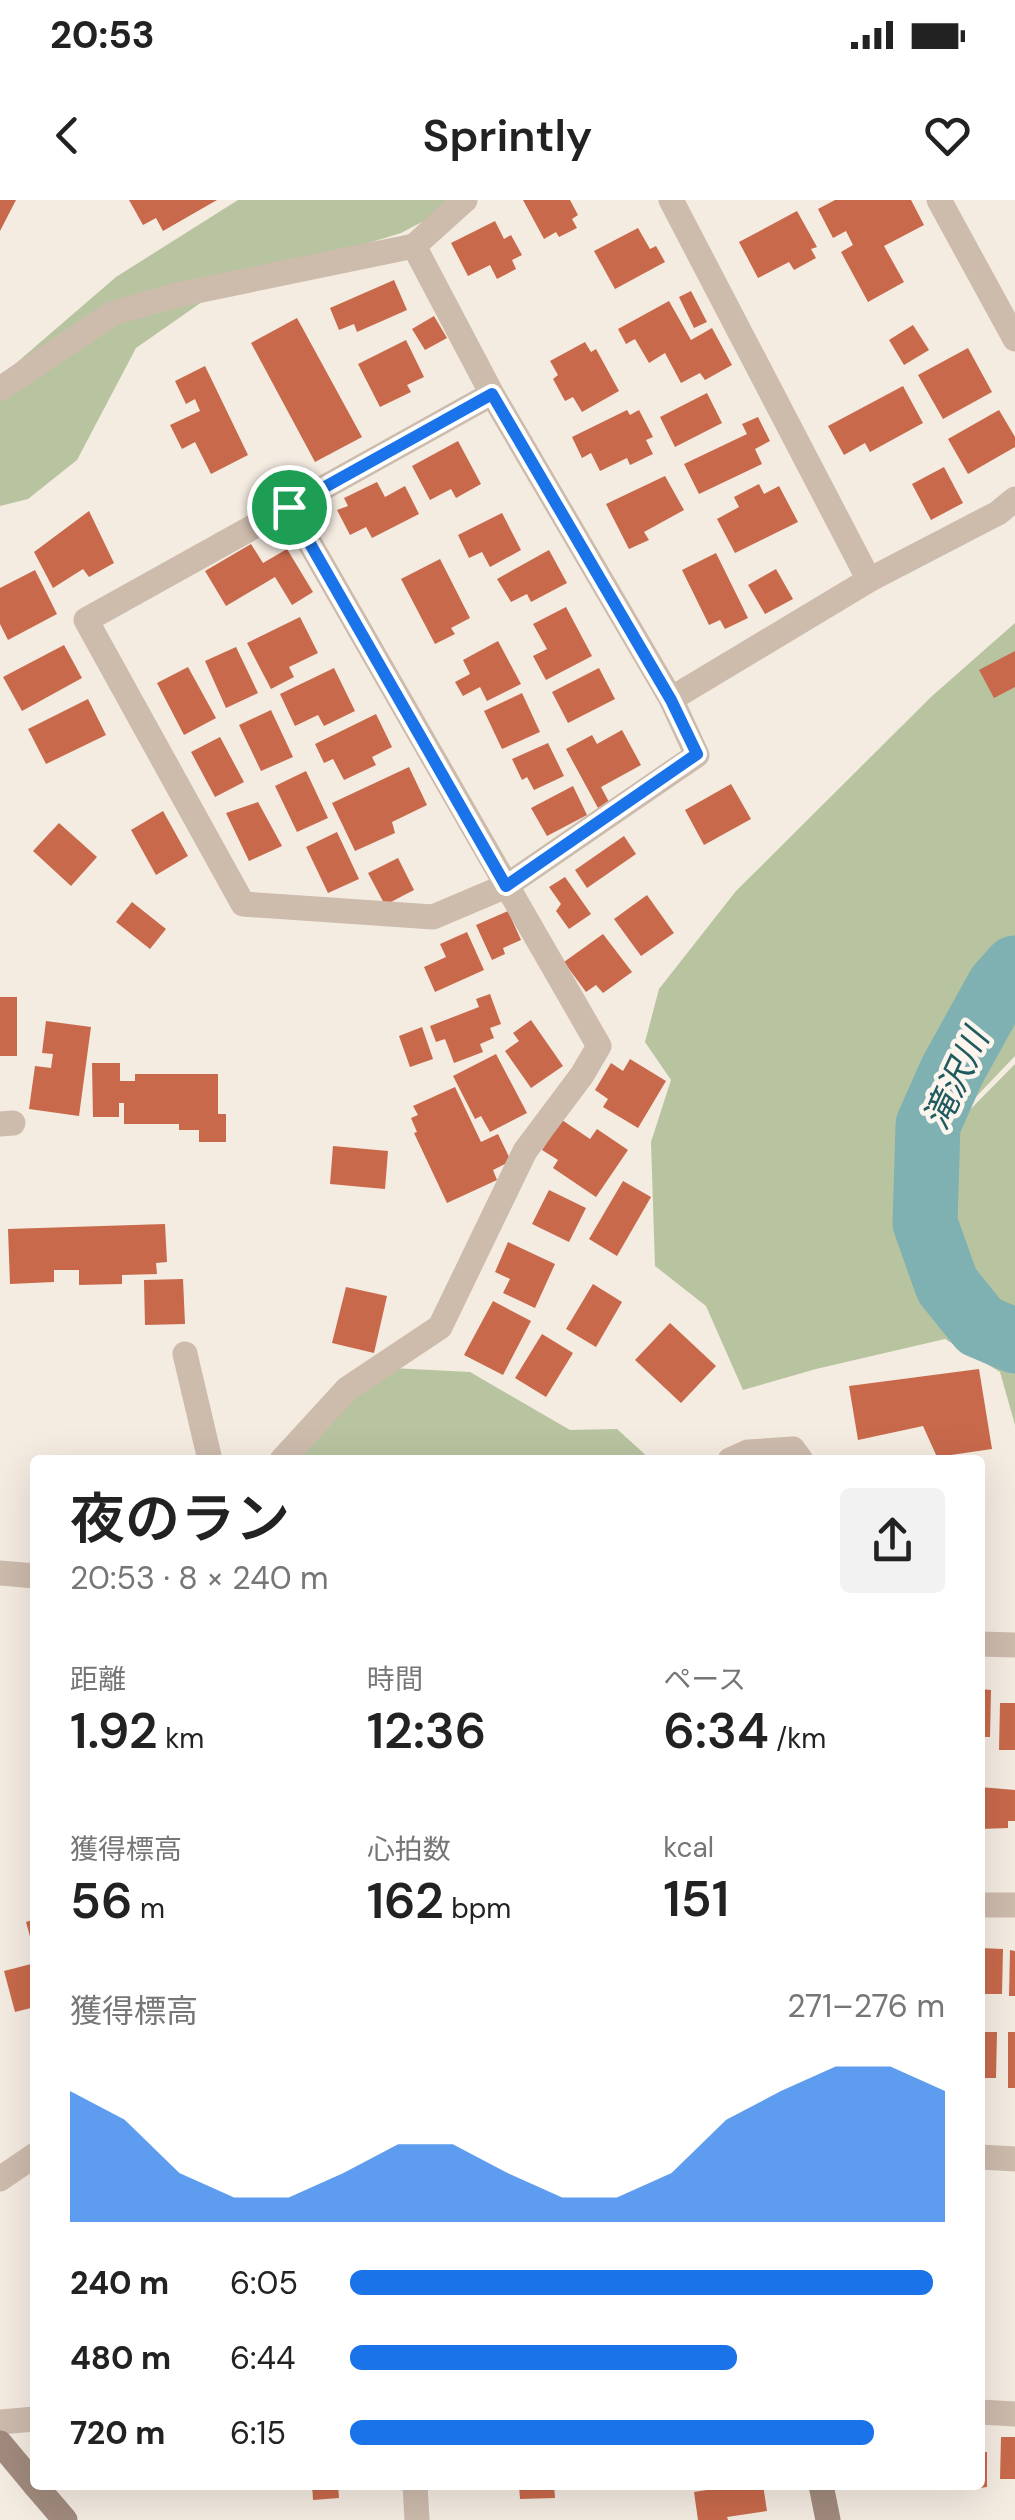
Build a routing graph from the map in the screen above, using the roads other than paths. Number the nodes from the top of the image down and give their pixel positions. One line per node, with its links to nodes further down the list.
1 (465, 200): 4 (street)
2 (671, 200): 10 (street)
3 (939, 200): 5 (street)
4 (414, 246): 6 (street); 7 (street)
5 (1015, 340)
6 (0, 389)
7 (492, 394): 9 (street); 11 (street)
8 (1015, 499): 10 (street)
9 (289, 507): 12 (street); 12 (street)
10 (869, 580): 11 (street)
11 (671, 700): 12 (street)
12 (506, 886): 15 (street)
13 (185, 1354): 14 (street)
14 (209, 1455)
15 (287, 1455)
16 (741, 1455): 17 (street)
17 (797, 1455)
18 (0, 1572): 19 (street)
19 (30, 1575)
20 (985, 1644): 21 (street)
21 (1015, 1644)
22 (985, 1905): 23 (street)
23 (1015, 1906)
24 (985, 2157): 26 (street)
25 (30, 2158): 27 (street)
26 (1015, 2159)
27 (0, 2179)
28 (985, 2412): 29 (street)
29 (1015, 2414)
30 (30, 2419): 31 (street)
31 (0, 2422)
32 (0, 2443): 33 (main road)
33 (30, 2479)
34 (39, 2490): 37 (main road)
35 (414, 2490): 38 (street)
36 (822, 2490): 39 (main road)
37 (65, 2520)
38 (417, 2520)
39 (828, 2520)

